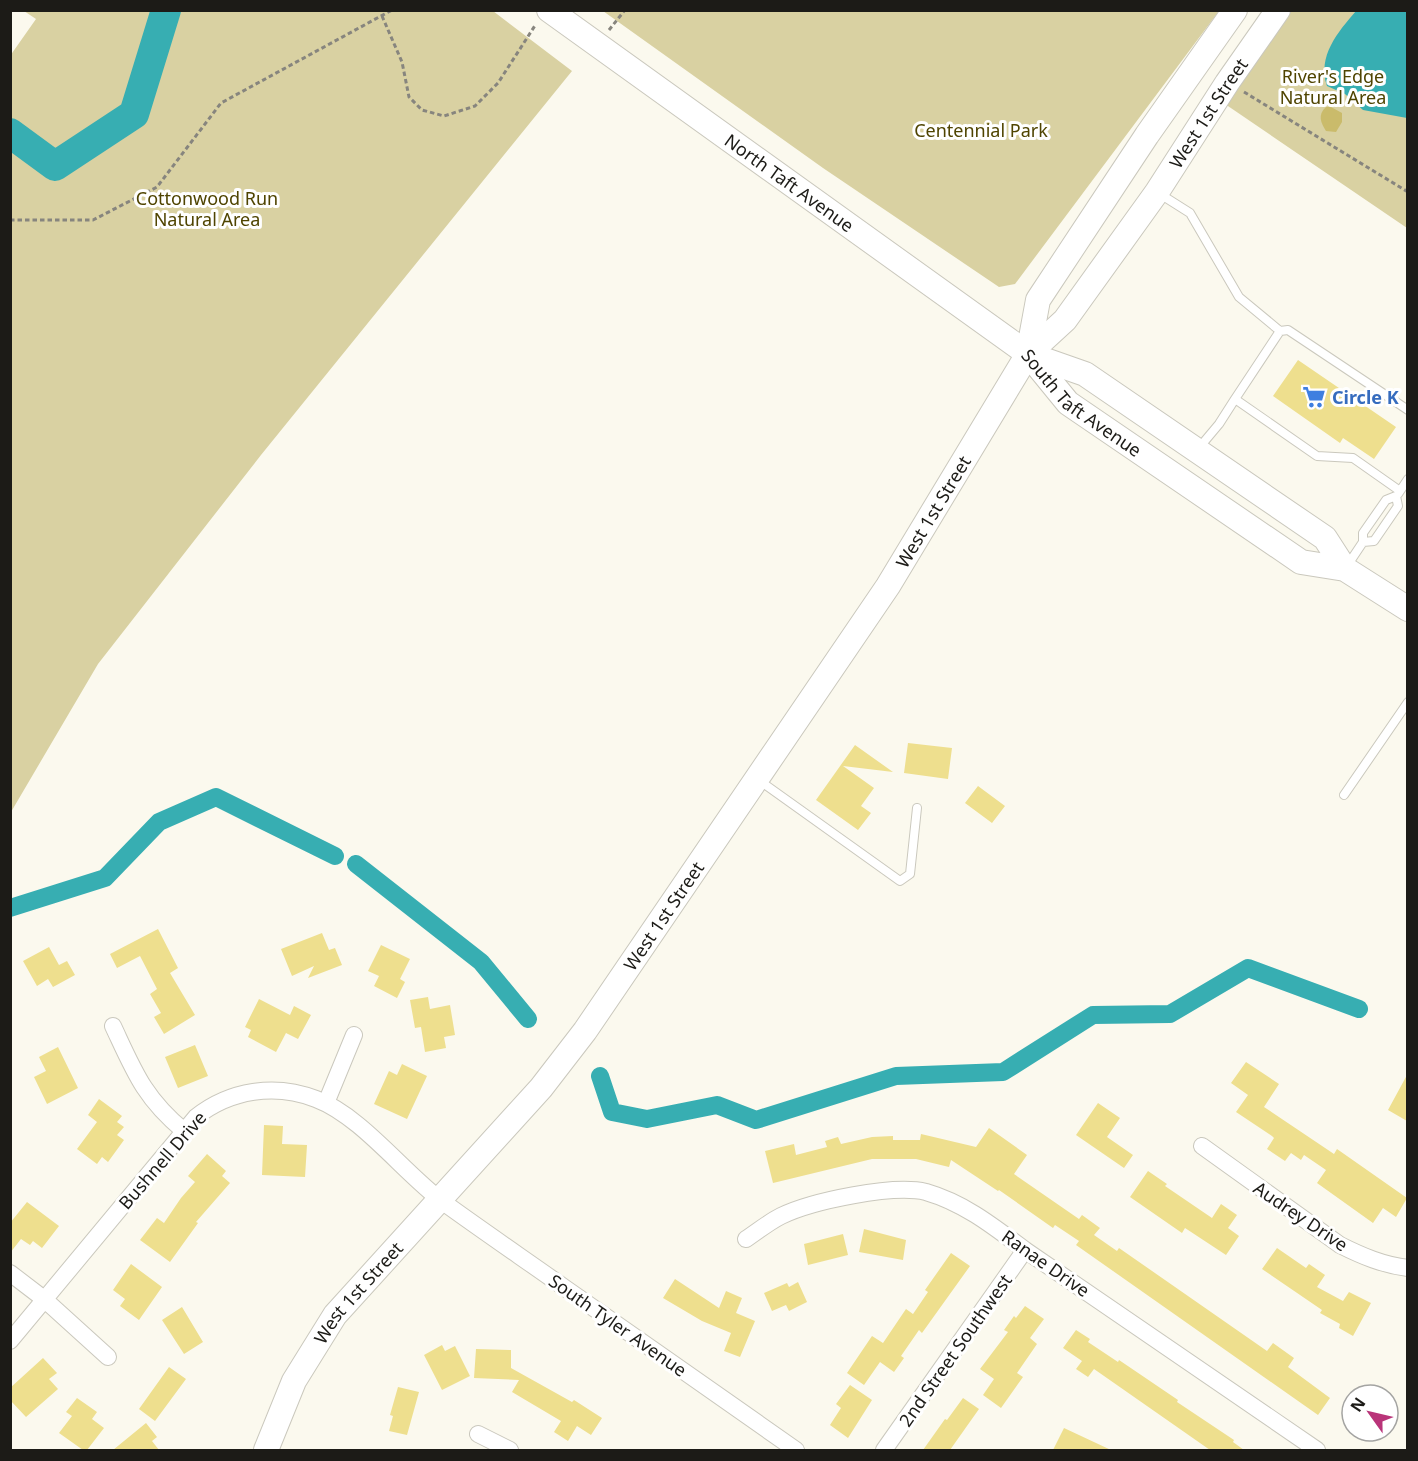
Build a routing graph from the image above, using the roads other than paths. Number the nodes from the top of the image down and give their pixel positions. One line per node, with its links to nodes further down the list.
1 (1235, 10): 6 (main road, West 1st Street)
2 (1278, 10): 4 (main road, West 1st Street)
3 (544, 15): 6 (main road, North Taft Avenue)
4 (1157, 192): 5 (lane); 6 (main road, West 1st Street)
5 (1280, 331): 7 (lane); 8 (lane)
6 (1028, 354): 9 (main road, South Taft Avenue); 13 (main road, South Taft Avenue); 16 (main road, West 1st Street)
7 (1235, 399): 9 (lane); 11 (lane)
8 (1407, 410)
9 (1197, 450): 13 (main road, South Taft Avenue)
10 (1407, 479): 11 (lane)
11 (1398, 493): 12 (lane); 12 (lane)
12 (1363, 542): 13 (lane)
13 (1345, 569): 14 (main road, South Taft Avenue)
14 (1407, 609)
15 (1407, 702): 17 (lane)
16 (757, 779): 18 (lane); 24 (main road, West 1st Street)
17 (1344, 795)
18 (917, 808)
19 (113, 1026): 22 (street)
20 (354, 1035): 21 (street)
21 (326, 1103): 22 (street, Bushnell Drive); 24 (street, Bushnell Drive)
22 (184, 1131): 29 (street, Bushnell Drive)
23 (1202, 1146): 27 (street, Audrey Drive)
24 (441, 1200): 33 (main road, West 1st Street); 35 (street, South Tyler Avenue)
25 (747, 1239): 26 (street, Ranae Drive)
26 (1025, 1250): 36 (street, 2nd Street Southwest); 37 (street, Ranae Drive)
27 (1407, 1268)
28 (10, 1273): 29 (street)
29 (44, 1299): 30 (street, Bushnell Drive); 31 (street)
30 (10, 1341)
31 (108, 1357)
32 (478, 1434): 34 (street)
33 (266, 1450)
34 (510, 1450)
35 (796, 1450)
36 (884, 1450)
37 (1317, 1450)

